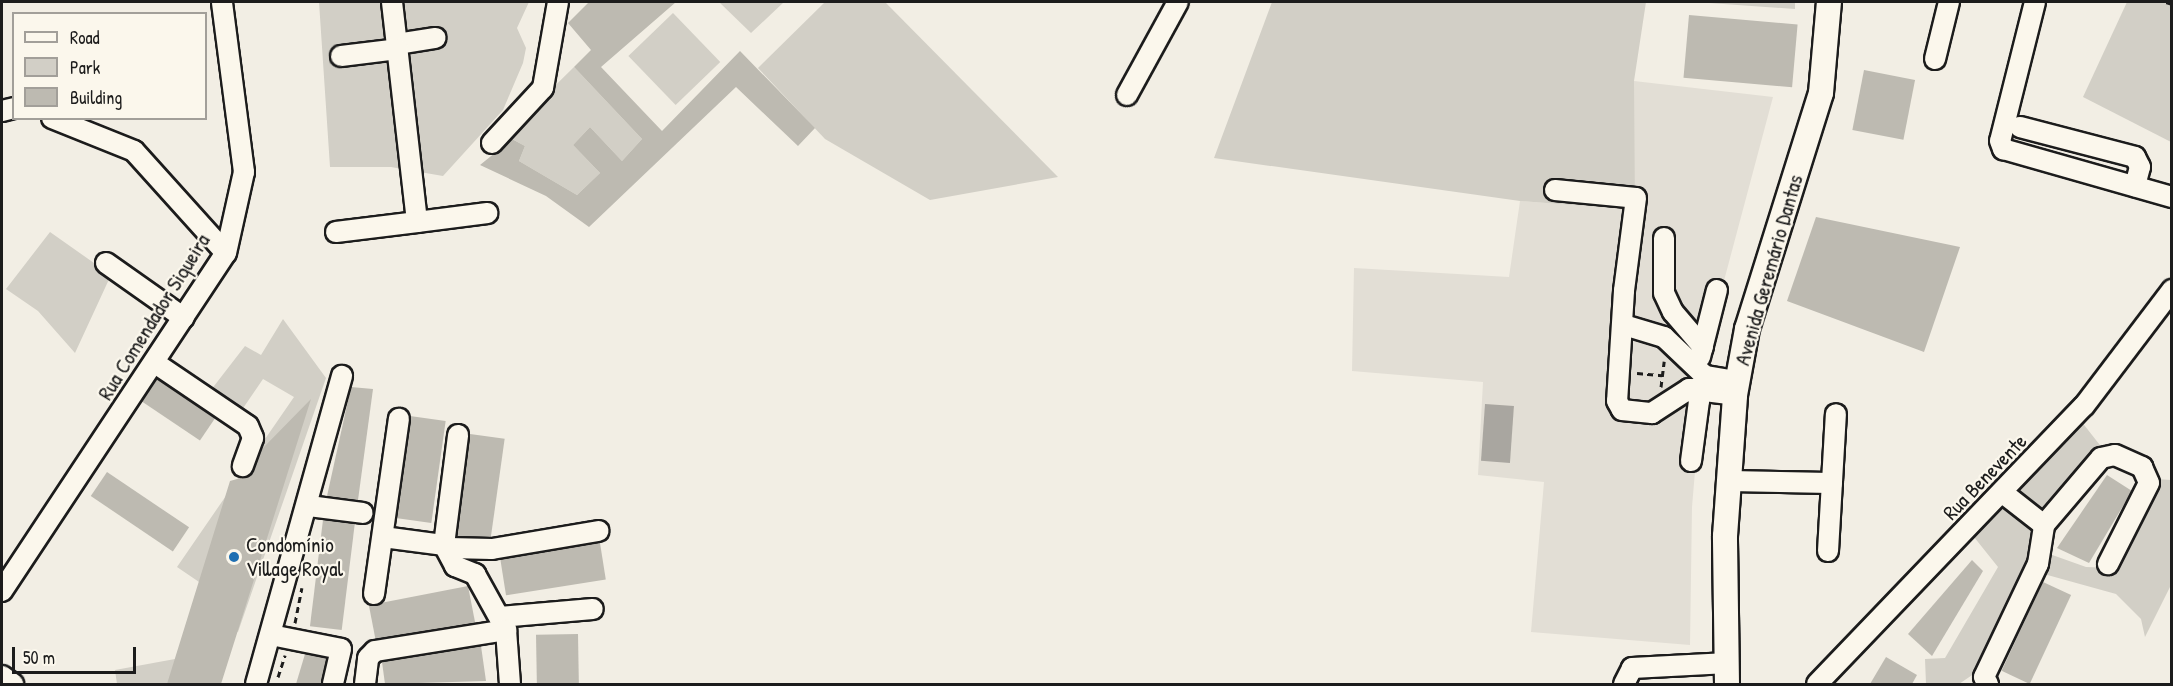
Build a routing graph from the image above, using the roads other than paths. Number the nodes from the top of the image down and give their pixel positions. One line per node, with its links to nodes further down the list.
1 (222, 2): 23 (street, Rua Comendador Siqueira)
2 (392, 2): 9 (street)
3 (558, 2): 15 (street)
4 (1178, 2): 12 (street)
5 (1829, 2): 33 (main road, Avenida Geremário Dantas)
6 (1950, 2): 11 (street)
7 (2035, 2): 16 (street)
8 (436, 38): 9 (street)
9 (398, 46): 10 (street); 20 (street)
10 (341, 56)
11 (1935, 59)
12 (1127, 95)
13 (57, 120): 23 (street)
14 (2020, 128): 16 (street)
15 (492, 142)
16 (2135, 186): 18 (street)
17 (1555, 190): 28 (street)
18 (2172, 197)
19 (487, 213): 20 (street)
20 (417, 222): 21 (street)
21 (336, 232)
22 (1664, 238): 29 (street)
23 (226, 253): 27 (street, Rua Comendador Siqueira)
24 (106, 263): 27 (street)
25 (1717, 290): 29 (street)
26 (2172, 290): 41 (street, Rua Benevente)
27 (184, 318): 30 (street, Rua Comendador Siqueira)
28 (1624, 325): 32 (street); 32 (street)
29 (1703, 347): 32 (street)
30 (155, 363): 38 (street); 50 (street, Rua Comendador Siqueira)
31 (342, 376): 42 (street)
32 (1700, 381): 33 (street); 37 (street)
33 (1736, 388): 39 (main road, Avenida Geremário Dantas)
34 (1836, 414): 40 (street)
35 (399, 419): 46 (street)
36 (458, 435): 47 (street)
37 (1691, 460)
38 (243, 466)
39 (1728, 481): 40 (street); 55 (main road, Avenida Geremário Dantas)
40 (1832, 483): 48 (street)
41 (2003, 493): 44 (street); 63 (street, Rua Benevente)
42 (309, 506): 43 (street); 54 (street)
43 (363, 513)
44 (2044, 525): 49 (street); 64 (street)
45 (598, 531): 47 (street)
46 (383, 537): 47 (street); 51 (street)
47 (446, 547): 53 (street)
48 (1828, 551)
49 (2108, 564)
50 (2, 591)
51 (375, 594)
52 (593, 609): 53 (street)
53 (503, 624): 60 (street); 61 (street)
54 (270, 635): 58 (street); 59 (street)
55 (1730, 675): 62 (street)
56 (2, 676): 57 (street)
57 (13, 684)
58 (256, 684)
59 (333, 684)
60 (365, 684)
61 (510, 684)
62 (1624, 684)
63 (1817, 684)
64 (1988, 684)

